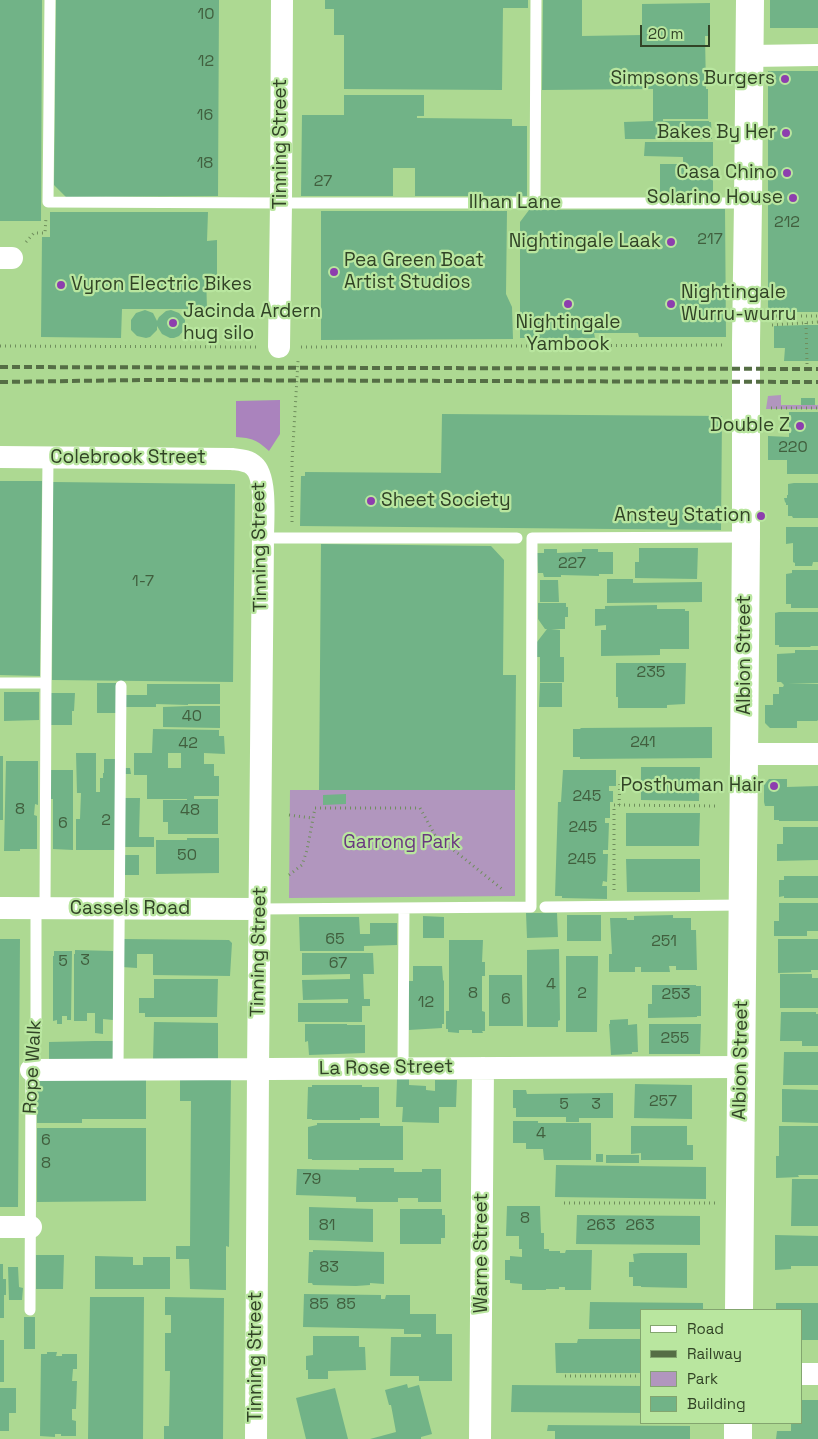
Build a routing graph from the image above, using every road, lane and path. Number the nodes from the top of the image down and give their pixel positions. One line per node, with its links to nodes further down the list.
1 (50, 0): 7 (lane)
2 (282, 0): 8 (street, Tinning Street)
3 (536, 0): 9 (lane)
4 (750, 0): 6 (street, Albion Street)
5 (818, 55): 6 (street)
6 (750, 56): 10 (street, Albion Street)
7 (48, 202): 8 (lane, Ilhan Lane); 11 (path)
8 (281, 203): 9 (lane, Ilhan Lane); 18 (street, Tinning Street)
9 (536, 203): 10 (lane, Ilhan Lane)
10 (748, 203): 16 (street, Albion Street)
11 (6, 258)
12 (818, 316): 15 (path)
13 (818, 322): 14 (path)
14 (806, 323): 15 (path); 19 (path)
15 (771, 325): 16 (path)
16 (746, 343): 18 (path); 26 (street, Albion Street)
17 (0, 346): 18 (path)
18 (289, 347): 25 (path)
19 (807, 364)
20 (764, 408): 21 (path)
21 (818, 408)
22 (0, 457): 23 (street, Colebrook Street)
23 (48, 457): 24 (street, Colebrook Street); 30 (lane, Rope Walk)
24 (255, 466): 27 (street, Tinning Street)
25 (292, 537): 27 (lane); 28 (lane)
26 (746, 537): 32 (street, Albion Street); 47 (lane)
27 (263, 538): 48 (street, Tinning Street)
28 (517, 538)
29 (0, 683): 30 (lane)
30 (46, 684): 45 (lane, Rope Walk)
31 (121, 686): 46 (lane)
32 (744, 754): 33 (street); 41 (street, Albion Street)
33 (818, 754)
34 (620, 780): 35 (path)
35 (619, 805): 36 (path); 42 (path)
36 (724, 806)
37 (289, 816): 38 (path)
38 (312, 818): 39 (path); 40 (path)
39 (289, 875)
40 (506, 891)
41 (743, 905): 42 (lane); 49 (street, Albion Street)
42 (613, 906): 43 (lane)
43 (545, 907)
44 (0, 908): 45 (street, Cassels Road)
45 (41, 908): 46 (street, Cassels Road); 52 (lane, Rope Walk)
46 (120, 908): 48 (street, Cassels Road); 53 (lane)
47 (404, 908): 48 (lane); 50 (lane)
48 (259, 909): 54 (street, Tinning Street)
49 (741, 1067): 51 (street, La Rose Street); 59 (street, Albion Street)
50 (403, 1068): 51 (street, La Rose Street); 54 (street, La Rose Street)
51 (483, 1068): 67 (street, Warne Street)
52 (31, 1070): 53 (street, La Rose Street); 58 (lane, Rope Walk)
53 (118, 1070): 54 (street, La Rose Street)
54 (258, 1070): 66 (street, Tinning Street)
55 (564, 1203): 56 (path)
56 (722, 1203)
57 (0, 1227): 58 (street)
58 (31, 1227): 60 (lane, Rope Walk)
59 (739, 1309)
60 (30, 1310)
61 (803, 1374): 62 (street)
62 (818, 1374)
63 (565, 1376): 64 (path)
64 (640, 1376)
65 (738, 1424): 68 (street)
66 (256, 1439)
67 (480, 1439)
68 (738, 1439)

